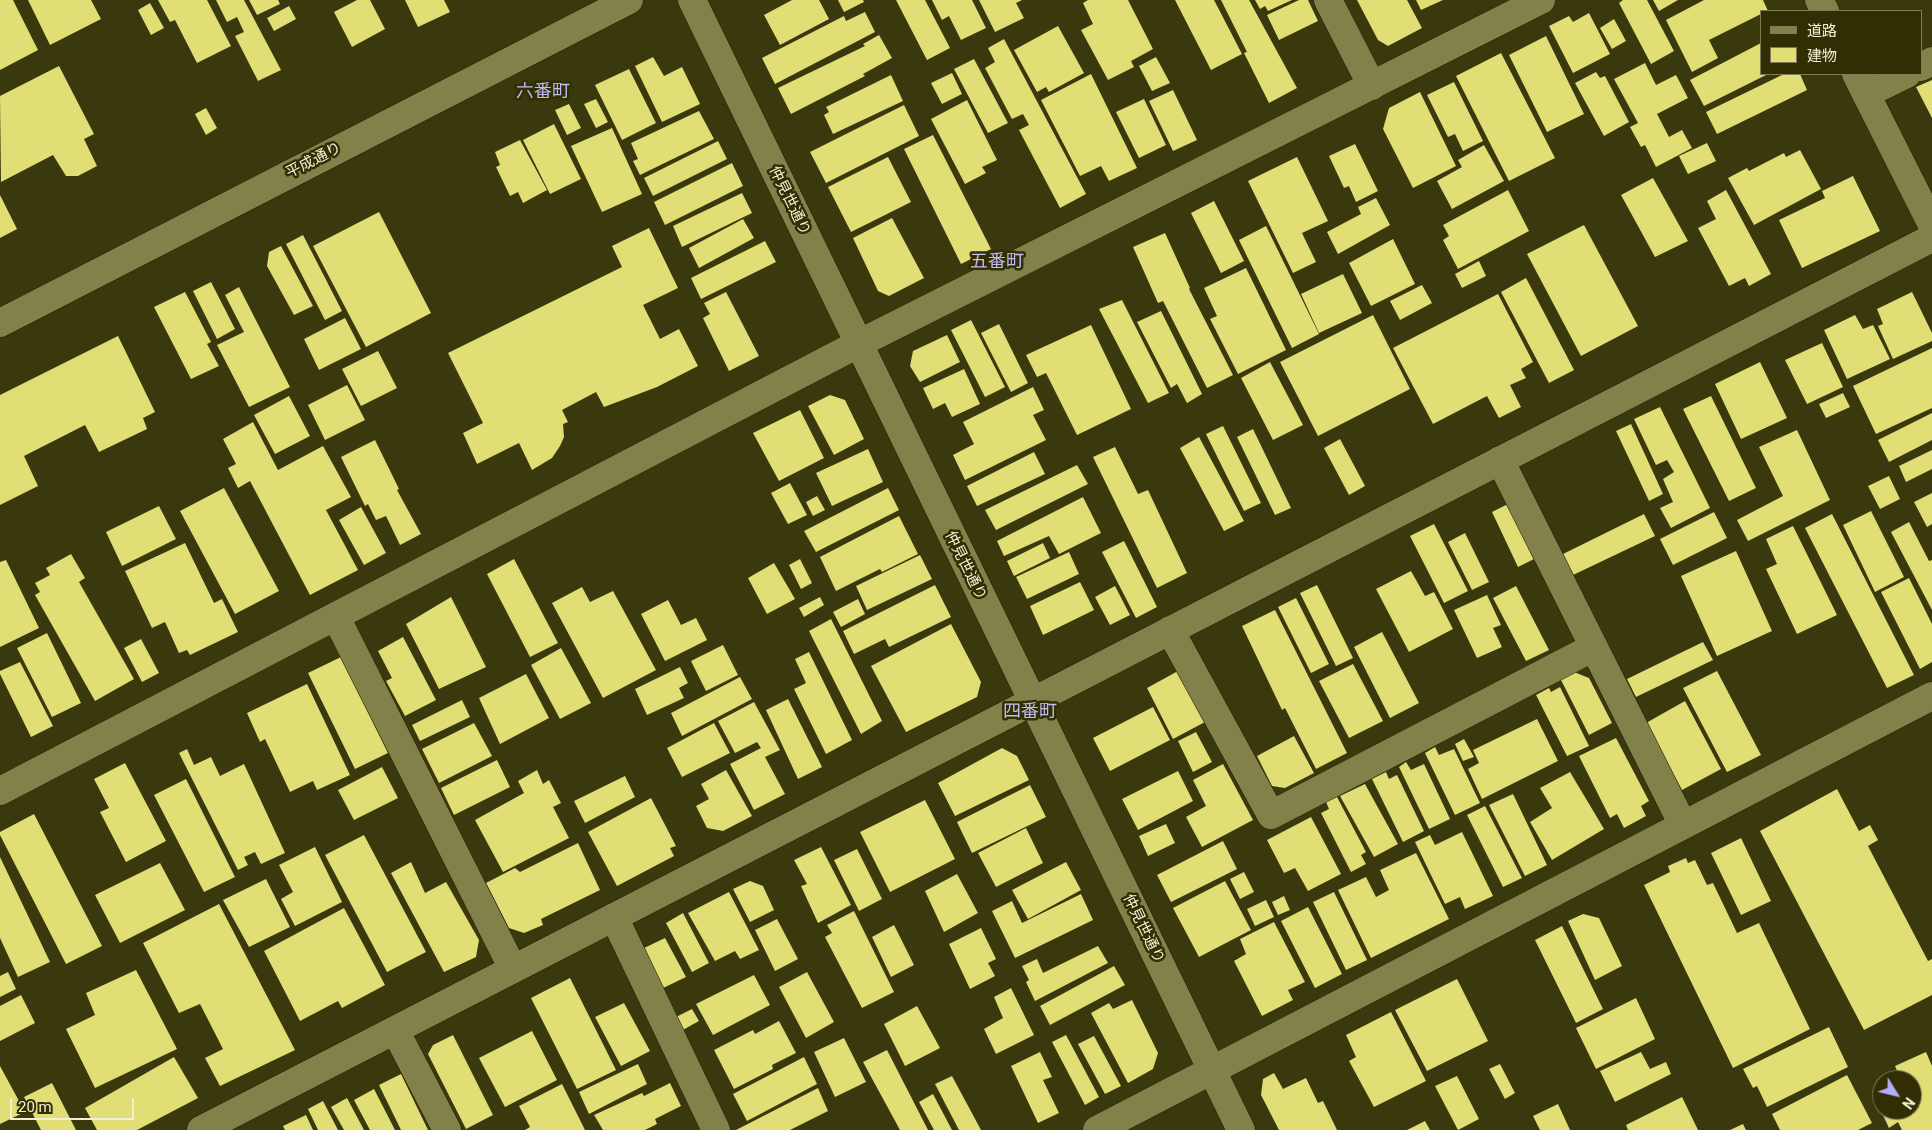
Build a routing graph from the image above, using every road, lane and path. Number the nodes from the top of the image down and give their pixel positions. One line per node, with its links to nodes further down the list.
1 (629, 0): 10 (street, 平成通り)
2 (692, 0): 11 (street, 仲見世通り)
3 (1328, 0): 7 (street)
4 (1541, 0): 7 (street)
5 (1902, 75): 6 (street)
6 (1861, 84): 8 (street)
7 (1372, 86): 11 (street)
8 (1932, 225)
9 (1932, 238): 12 (street)
10 (0, 323)
11 (858, 344): 13 (street); 17 (street, 仲見世通り)
12 (1500, 460): 14 (street); 15 (street)
13 (336, 618): 18 (street); 21 (street)
14 (1170, 630): 15 (street); 17 (street)
15 (1594, 647): 19 (street)
16 (1932, 696): 19 (street)
17 (1031, 702): 20 (street); 23 (street, 仲見世通り)
18 (0, 791)
19 (1683, 825): 23 (street)
20 (614, 917): 21 (street); 26 (street)
21 (513, 969): 22 (street)
22 (395, 1030): 24 (street); 25 (street)
23 (1212, 1070): 27 (street); 28 (street, 仲見世通り)
24 (201, 1130)
25 (447, 1130)
26 (716, 1130)
27 (1097, 1130)
28 (1241, 1130)

